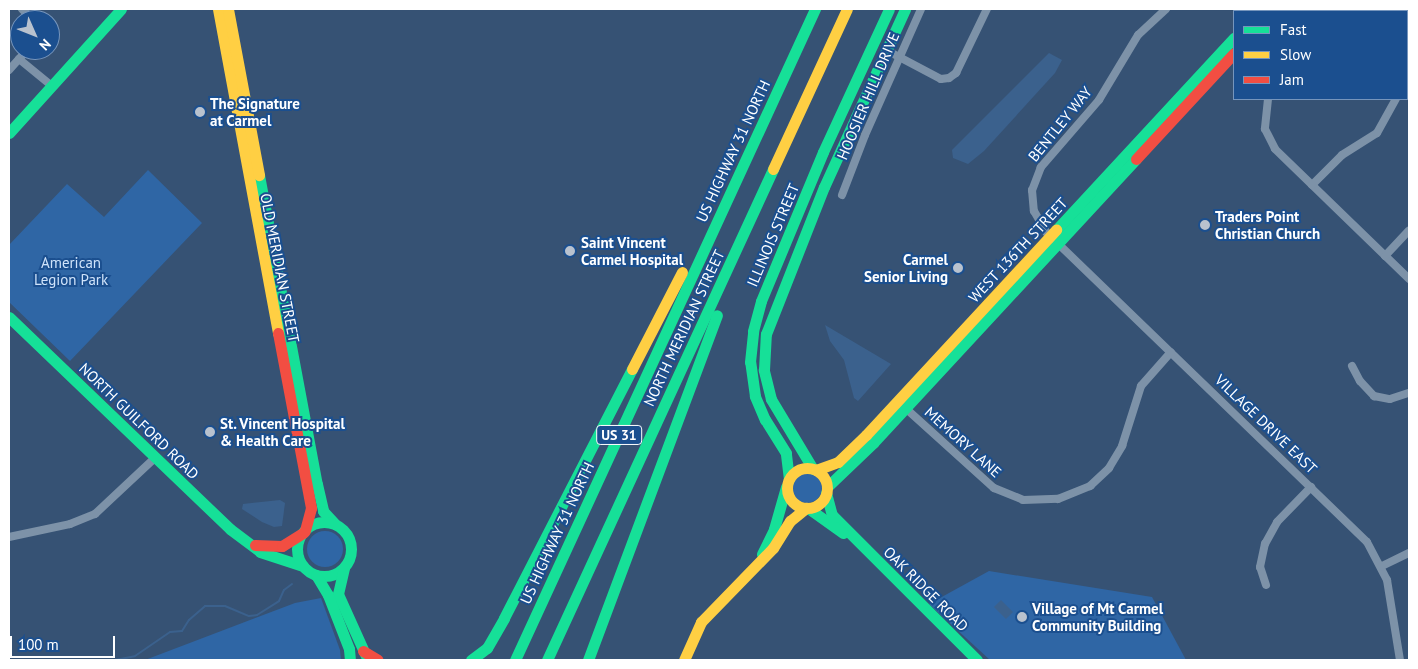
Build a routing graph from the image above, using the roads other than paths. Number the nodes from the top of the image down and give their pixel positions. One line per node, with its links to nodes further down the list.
1 (121, 9): 18 (main road)
2 (218, 9): 31 (main road, OLD MERIDIAN STREET)
3 (228, 9): 30 (main road, OLD MERIDIAN STREET)
4 (815, 9): 24 (main road, US HIGHWAY 31 NORTH / US 31)
5 (847, 9): 25 (main road, NORTH MERIDIAN STREET / US 31)
6 (889, 9): 41 (main road, ILLINOIS STREET)
7 (905, 9): 12 (main road, ILLINOIS STREET)
8 (921, 9): 14 (street, HOOSIER HILL DRIVE)
9 (987, 9): 14 (street)
10 (1166, 9): 27 (street, BENTLEY WAY)
11 (1233, 39): 27 (main road, WEST 136TH STREET)
12 (886, 50): 14 (street); 40 (main road, ILLINOIS STREET)
13 (1233, 54): 27 (main road, WEST 136TH STREET)
14 (899, 56): 23 (street, HOOSIER HILL DRIVE)
15 (18, 60): 17 (street)
16 (20, 60): 18 (street)
17 (9, 70)
18 (52, 86): 21 (main road)
19 (1268, 100): 22 (street)
20 (1395, 100): 22 (street)
21 (9, 134)
22 (1312, 185): 28 (street)
23 (842, 195)
24 (722, 210): 58 (main road); 64 (main road, US HIGHWAY 31 NORTH / US 31)
25 (749, 221): 57 (main road); 65 (main road, NORTH MERIDIAN STREET / US 31)
26 (1409, 230): 28 (street)
27 (1054, 240): 33 (street, VILLAGE DRIVE EAST); 36 (main road, WEST 136TH STREET)
28 (1385, 256): 29 (street)
29 (1409, 279)
30 (283, 296): 31 (main road); 38 (main road, OLD MERIDIAN STREET)
31 (270, 299): 37 (main road, OLD MERIDIAN STREET)
32 (9, 317): 39 (main road, NORTH GUILFORD ROAD)
33 (1171, 352): 36 (street, MEMORY LANE); 42 (street, VILLAGE DRIVE EAST)
34 (1352, 366): 35 (street)
35 (1409, 393)
36 (902, 404): 40 (main road, WEST 136TH STREET); 43 (main road, WEST 136TH STREET)
37 (292, 413): 38 (main road); 46 (main road, OLD MERIDIAN STREET)
38 (311, 444): 45 (main road, OLD MERIDIAN STREET)
39 (156, 457): 47 (street); 49 (main road, NORTH GUILFORD ROAD)
40 (814, 470): 41 (main road); 43 (main road)
41 (788, 481): 44 (main road); 51 (main road)
42 (1311, 487): 53 (street, VILLAGE DRIVE EAST); 56 (street)
43 (826, 490): 44 (main road); 48 (main road, OAK RIDGE ROAD)
44 (807, 508): 48 (main road, OAK RIDGE ROAD); 51 (main road)
45 (335, 524): 46 (main road); 54 (main road)
46 (304, 532): 49 (main road, NORTH GUILFORD ROAD); 52 (main road)
47 (9, 537)
48 (854, 538): 69 (main road, OAK RIDGE ROAD)
49 (251, 544): 52 (main road, NORTH GUILFORD ROAD)
50 (1409, 553): 53 (street)
51 (760, 559): 68 (main road)
52 (303, 566): 55 (main road)
53 (1382, 566): 70 (street, VILLAGE DRIVE EAST)
54 (344, 568): 55 (main road); 59 (main road)
55 (316, 575): 60 (main road)
56 (1266, 585)
57 (606, 614): 66 (main road); 67 (main road)
58 (504, 618): 62 (main road); 63 (main road)
59 (366, 656): 61 (main road)
60 (350, 660)
61 (378, 660)
62 (471, 660)
63 (488, 660)
64 (515, 660)
65 (547, 660)
66 (588, 660)
67 (596, 660)
68 (684, 660)
69 (977, 660)
70 (1400, 660)

